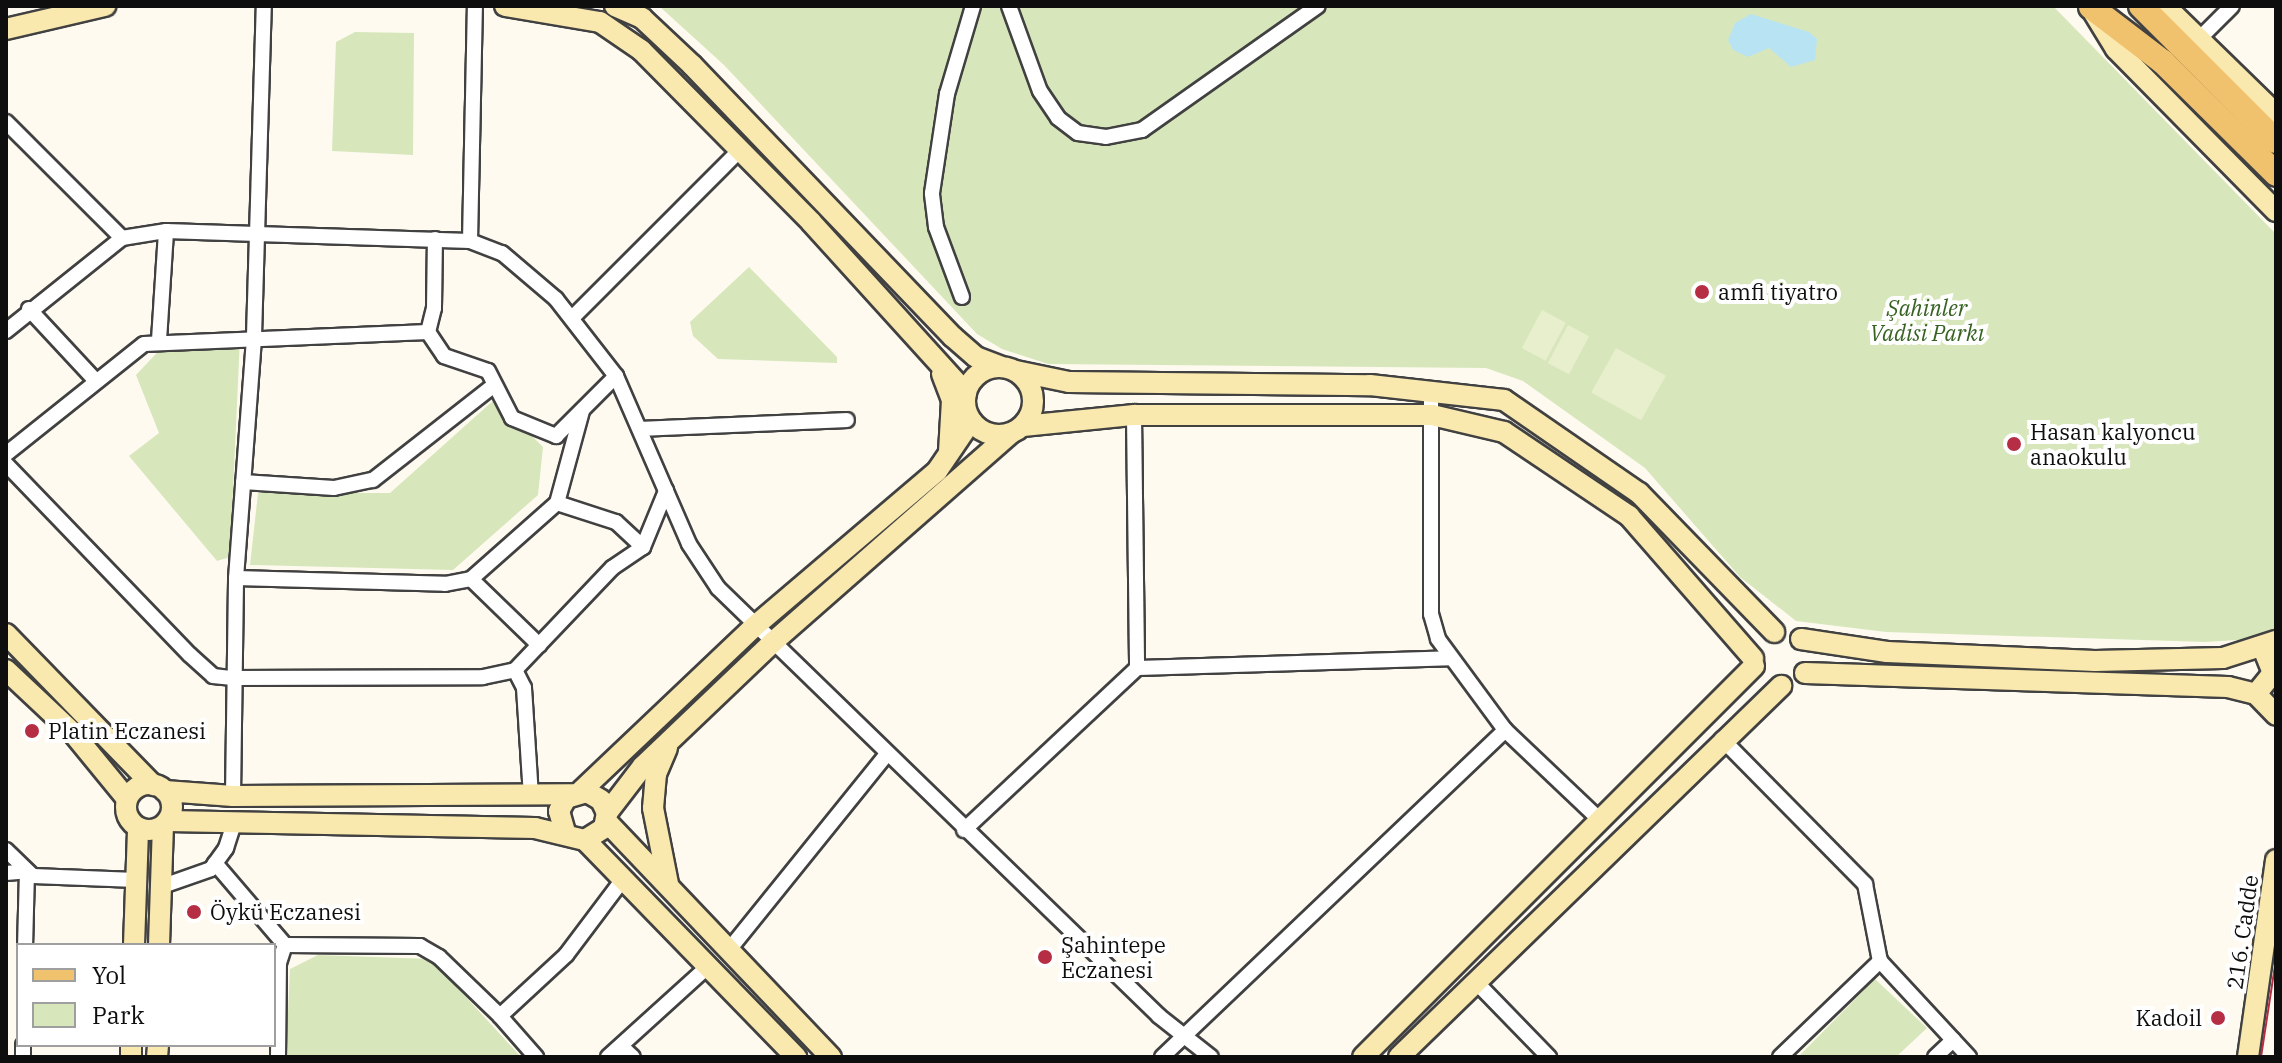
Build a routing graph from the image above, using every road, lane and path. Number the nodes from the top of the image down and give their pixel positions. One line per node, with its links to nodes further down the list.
1 (105, 6): 13 (street)
2 (264, 6): 21 (street)
3 (475, 6): 25 (street)
4 (505, 6): 18 (street)
5 (615, 6): 34 (street)
6 (973, 6): 26 (street)
7 (1009, 6): 8 (street)
8 (1318, 6)
9 (2090, 6): 19 (main road); 20 (street)
10 (2141, 6): 17 (main road)
11 (2165, 6): 14 (street)
12 (2232, 6): 14 (street)
13 (6, 29)
14 (2200, 38): 15 (street)
15 (2272, 106)
16 (6, 122): 23 (street)
17 (2276, 141)
18 (741, 149): 28 (street); 33 (street)
19 (2276, 174)
20 (2276, 211)
21 (256, 230): 22 (street); 24 (street); 31 (street)
22 (166, 231): 23 (street); 32 (street)
23 (122, 238): 27 (street)
24 (435, 239): 25 (street); 30 (street)
25 (470, 241): 28 (street)
26 (962, 297)
27 (29, 309): 29 (street); 36 (street)
28 (572, 318): 35 (street)
29 (6, 331)
30 (428, 332): 31 (street); 37 (street)
31 (254, 336): 32 (street); 50 (street)
32 (159, 340): 36 (street)
33 (938, 363): 39 (street); 47 (street)
34 (1008, 368): 38 (street); 39 (street); 46 (street)
35 (616, 376): 40 (street); 45 (street)
36 (95, 380): 48 (street)
37 (494, 385): 40 (street); 50 (street)
38 (1431, 392): 42 (street); 58 (street)
39 (966, 393): 44 (street)
40 (583, 406): 52 (street)
41 (1134, 415): 42 (street); 46 (street); 66 (street)
42 (1432, 415): 57 (street); 64 (street)
43 (847, 420): 45 (street)
44 (971, 421): 46 (street); 47 (street)
45 (640, 429): 51 (street)
46 (1016, 430): 61 (street)
47 (949, 452): 56 (street)
48 (6, 454)
49 (6, 464): 70 (street)
50 (243, 482): 54 (street)
51 (666, 491): 53 (street); 56 (street)
52 (557, 503): 53 (street); 55 (street)
53 (643, 547): 63 (street)
54 (236, 578): 55 (street); 70 (street)
55 (471, 579): 63 (street)
56 (755, 626): 61 (street); 80 (street)
57 (1731, 628): 65 (street); 72 (street)
58 (1774, 632): 60 (street); 65 (street)
59 (6, 634): 79 (street)
60 (1801, 639): 62 (street); 69 (street)
61 (772, 643): 77 (street); 78 (street)
62 (2269, 644): 73 (street)
63 (539, 645): 68 (street)
64 (1451, 658): 66 (street); 75 (street)
65 (1754, 662): 71 (street); 72 (street)
66 (1137, 668): 89 (street)
67 (6, 670): 83 (street)
68 (515, 670): 70 (street); 81 (street)
69 (1805, 673): 71 (street); 73 (street)
70 (233, 678): 82 (street)
71 (1781, 686): 76 (street)
72 (1731, 690): 86 (street)
73 (2256, 694): 74 (street)
74 (2276, 715)
75 (1505, 730): 86 (street); 110 (street)
76 (1722, 739): 106 (street); 108 (street)
77 (669, 741): 84 (street); 99 (street)
78 (886, 755): 89 (street); 105 (street)
79 (159, 788): 82 (street); 83 (street); 87 (street)
80 (576, 793): 81 (street); 84 (street); 90 (street)
81 (531, 795): 82 (street)
82 (233, 796)
83 (127, 799): 88 (street)
84 (606, 817): 91 (street); 99 (street)
85 (235, 820): 87 (street); 90 (street); 94 (street)
86 (1601, 821): 121 (street)
87 (165, 824): 88 (street); 100 (street)
88 (138, 828): 98 (street)
89 (964, 830): 110 (street)
90 (565, 832): 91 (street)
91 (585, 840): 97 (street)
92 (6, 850): 95 (street)
93 (2276, 860): 127 (street, 216. Cadde)
94 (215, 863): 100 (street); 104 (street)
95 (27, 871): 96 (street); 98 (street); 101 (street)
96 (6, 873)
97 (624, 878): 107 (street); 109 (street)
98 (136, 880): 102 (street)
99 (668, 884): 105 (street)
100 (160, 887): 103 (street)
101 (25, 943)
102 (134, 943)
103 (159, 943)
104 (285, 945): 109 (street); 113 (street)
105 (728, 951): 118 (street)
106 (1880, 961): 111 (street); 124 (street)
107 (706, 968): 112 (street); 117 (street)
108 (1476, 982): 122 (street); 123 (street)
109 (500, 1016): 114 (street)
110 (1185, 1036): 119 (street); 120 (street)
111 (1953, 1040): 125 (street); 126 (street)
112 (621, 1046): 115 (street); 116 (street)
113 (278, 1057)
114 (536, 1057)
115 (608, 1057)
116 (633, 1057)
117 (796, 1057)
118 (831, 1057)
119 (1162, 1057)
120 (1211, 1057)
121 (1363, 1057)
122 (1399, 1057)
123 (1549, 1057)
124 (1780, 1057)
125 (1935, 1057)
126 (1969, 1057)
127 (2248, 1057)

